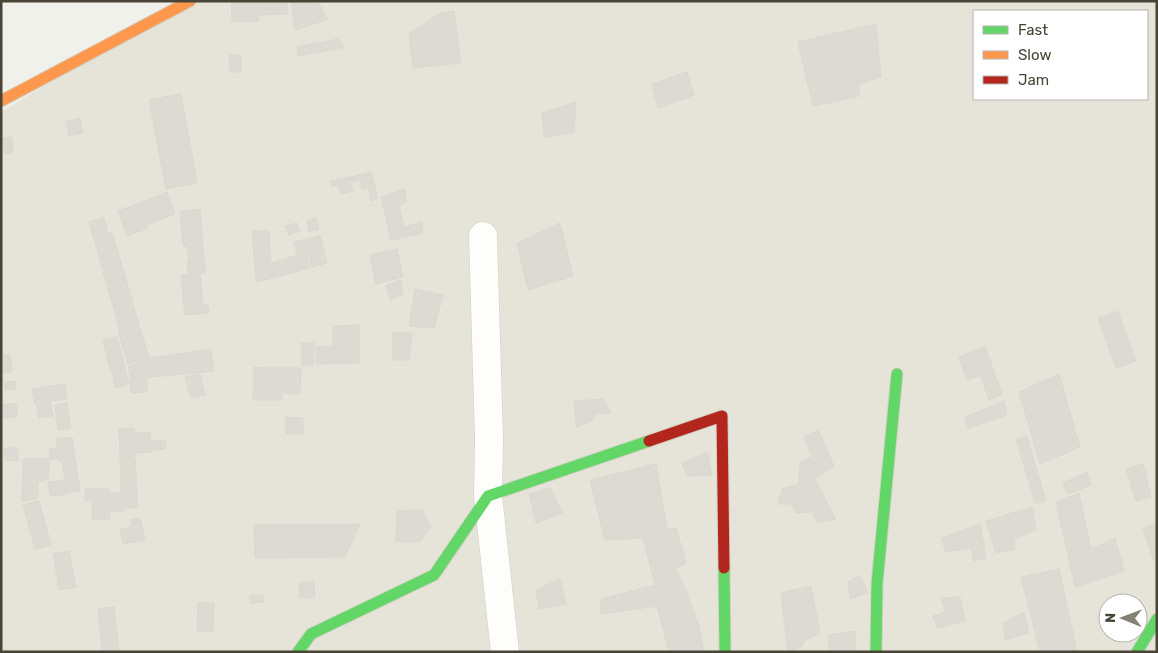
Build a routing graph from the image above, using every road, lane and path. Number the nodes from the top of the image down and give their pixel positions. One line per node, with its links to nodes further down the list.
1 (190, 1): 2 (street)
2 (1, 102)
3 (483, 236): 5 (street)
4 (897, 374): 10 (street)
5 (488, 496): 7 (street); 8 (street); 9 (street)
6 (1157, 619): 11 (street)
7 (298, 652)
8 (505, 652)
9 (725, 652)
10 (876, 652)
11 (1137, 652)

